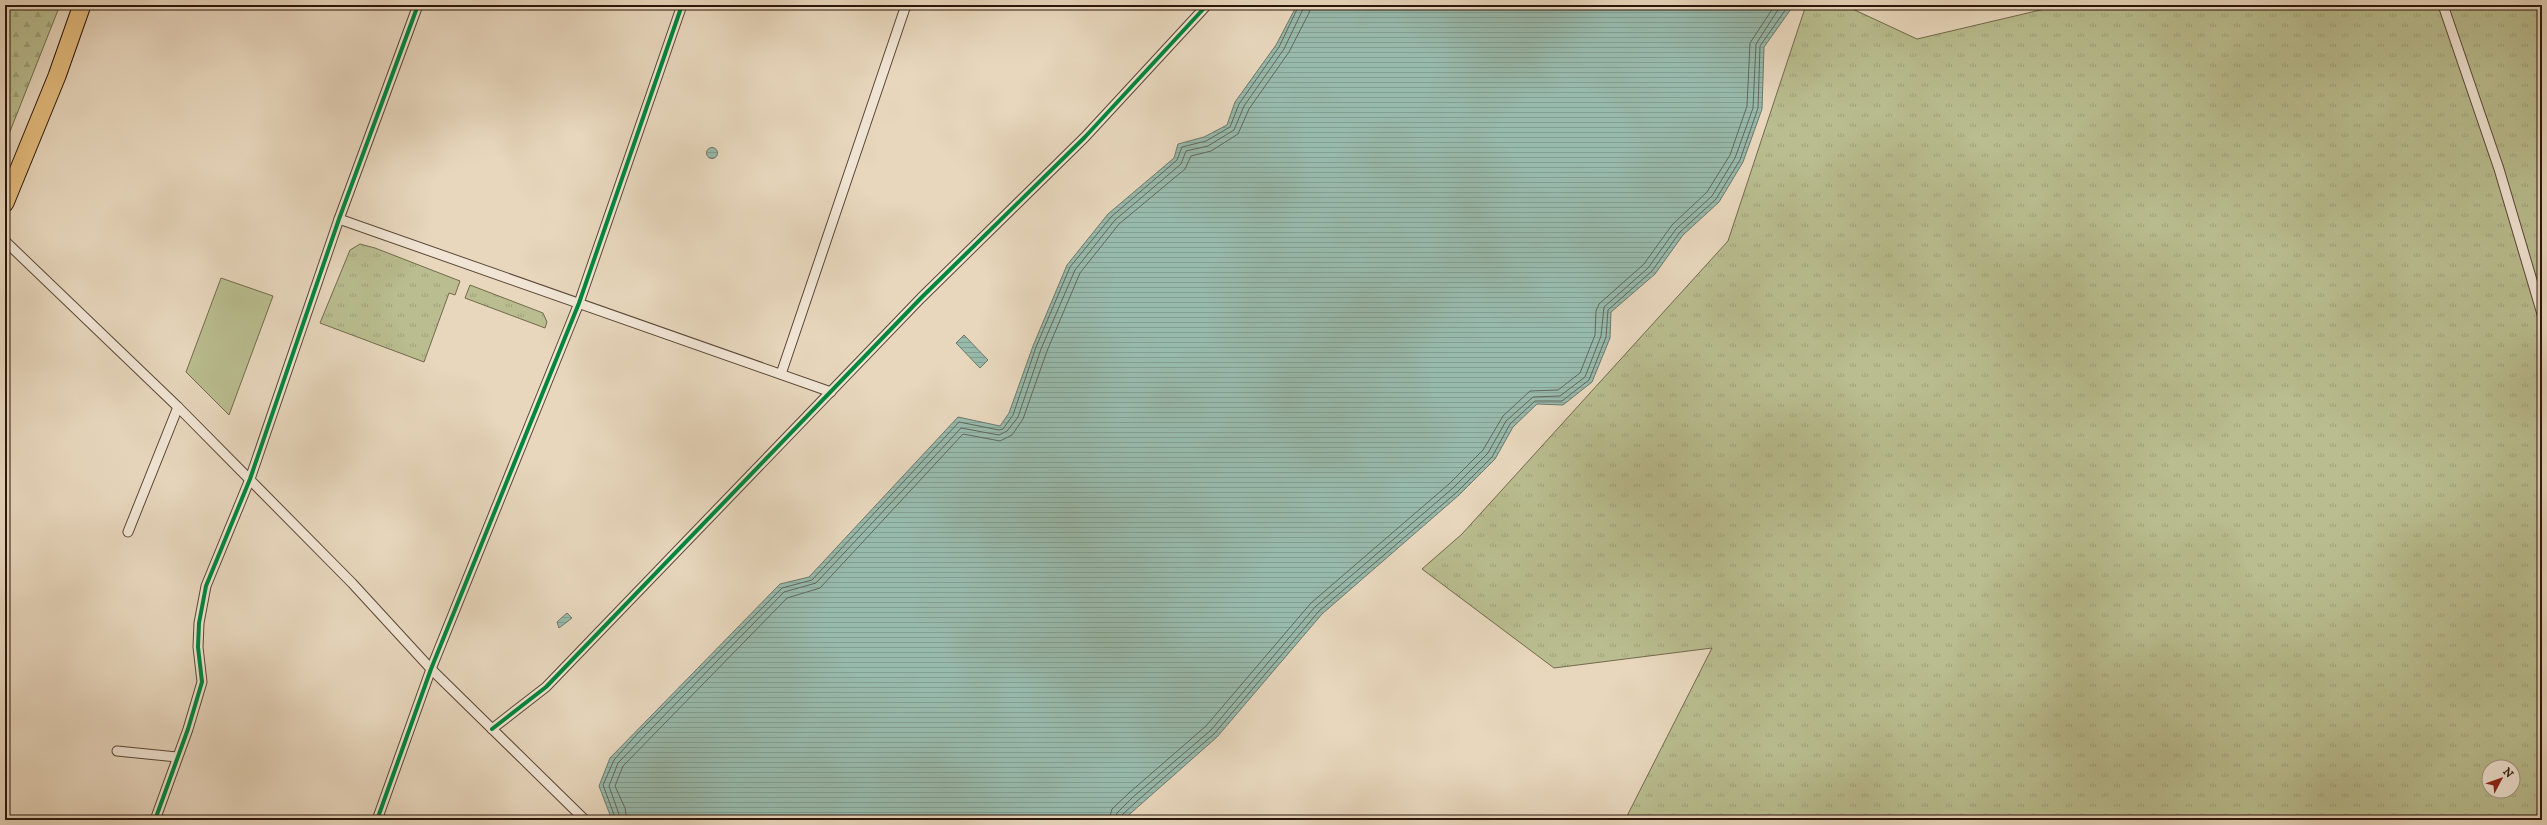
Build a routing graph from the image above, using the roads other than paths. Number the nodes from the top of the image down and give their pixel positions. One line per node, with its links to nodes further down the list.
1 (82, 5): 7 (highway)
2 (418, 5): 8 (street)
3 (682, 5): 10 (street)
4 (906, 5): 12 (street)
5 (1207, 5): 13 (street)
6 (2443, 5): 11 (street)
7 (5, 203)
8 (339, 219): 10 (street); 15 (street)
9 (5, 241): 14 (street)
10 (579, 303): 12 (street); 17 (street)
11 (2542, 314)
12 (781, 374): 13 (street)
13 (831, 392): 18 (street)
14 (178, 407): 15 (street); 16 (street)
15 (250, 479): 17 (street); 20 (street)
16 (128, 532)
17 (431, 669): 18 (street); 22 (street)
18 (492, 729): 23 (street)
19 (117, 751): 20 (street)
20 (178, 757): 21 (street)
21 (155, 820)
22 (377, 820)
23 (585, 820)

